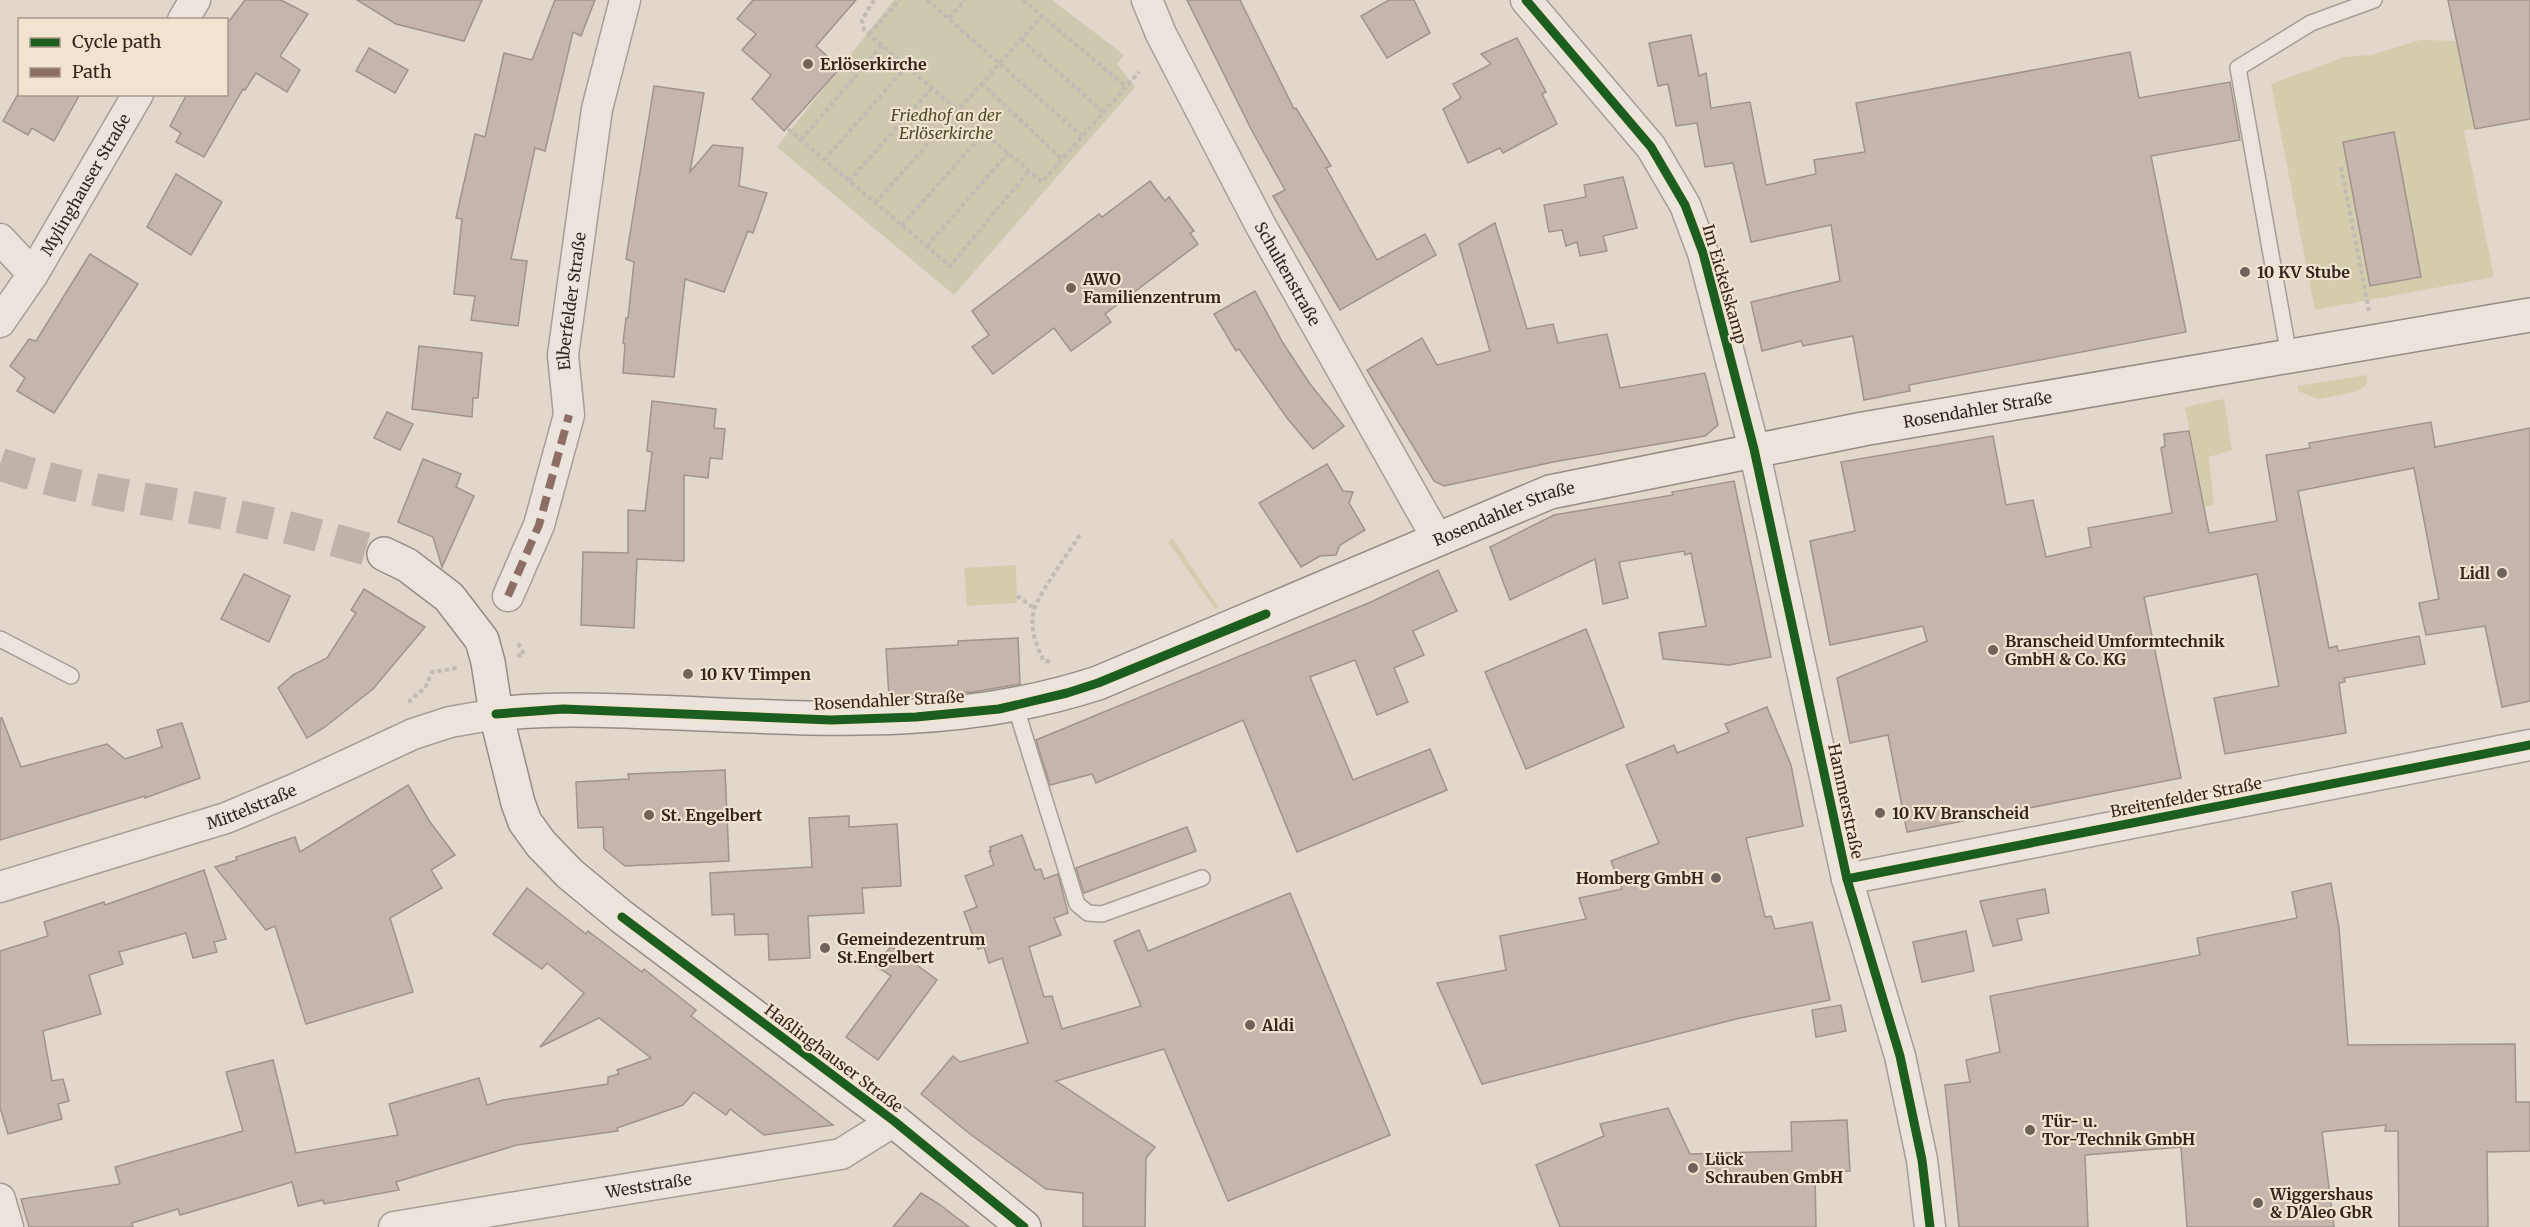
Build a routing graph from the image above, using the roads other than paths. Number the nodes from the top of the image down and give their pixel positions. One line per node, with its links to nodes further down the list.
1 (195, 0): 6 (street)
2 (625, 0): 16 (street, Elberfelder Straße)
3 (1147, 0): 14 (street, Schultenstraße)
4 (1526, 0): 13 (street, Im Eickelskamp)
5 (2374, 0): 12 (lane)
6 (184, 18)
7 (137, 96): 9 (street, Mylinghauser Straße)
8 (0, 239): 9 (street, Mylinghauser Straße)
9 (33, 274): 11 (street, Mylinghauser Straße)
10 (2530, 315): 12 (main road, Rosendahler Straße)
11 (0, 322)
12 (2289, 356): 13 (main road, Rosendahler Straße)
13 (1754, 449): 14 (main road, Rosendahler Straße); 23 (street, Hammerstraße)
14 (1438, 540): 19 (main road, Rosendahler Straße)
15 (384, 554): 20 (main road, Haßlinghauser Straße)
16 (508, 596)
17 (0, 639): 18 (lane)
18 (71, 676)
19 (1015, 705): 20 (main road, Rosendahler Straße); 22 (lane)
20 (496, 714): 24 (street, Mittelstraße); 25 (main road, Haßlinghauser Straße)
21 (2530, 745): 23 (street, Breitenfelder Straße)
22 (1203, 878)
23 (1847, 879): 30 (street, Hammerstraße)
24 (0, 887)
25 (894, 1121): 28 (street, Weststraße); 29 (main road, Haßlinghauser Straße)
26 (0, 1199): 27 (street)
27 (8, 1227)
28 (394, 1227)
29 (1024, 1227)
30 (1930, 1227)

